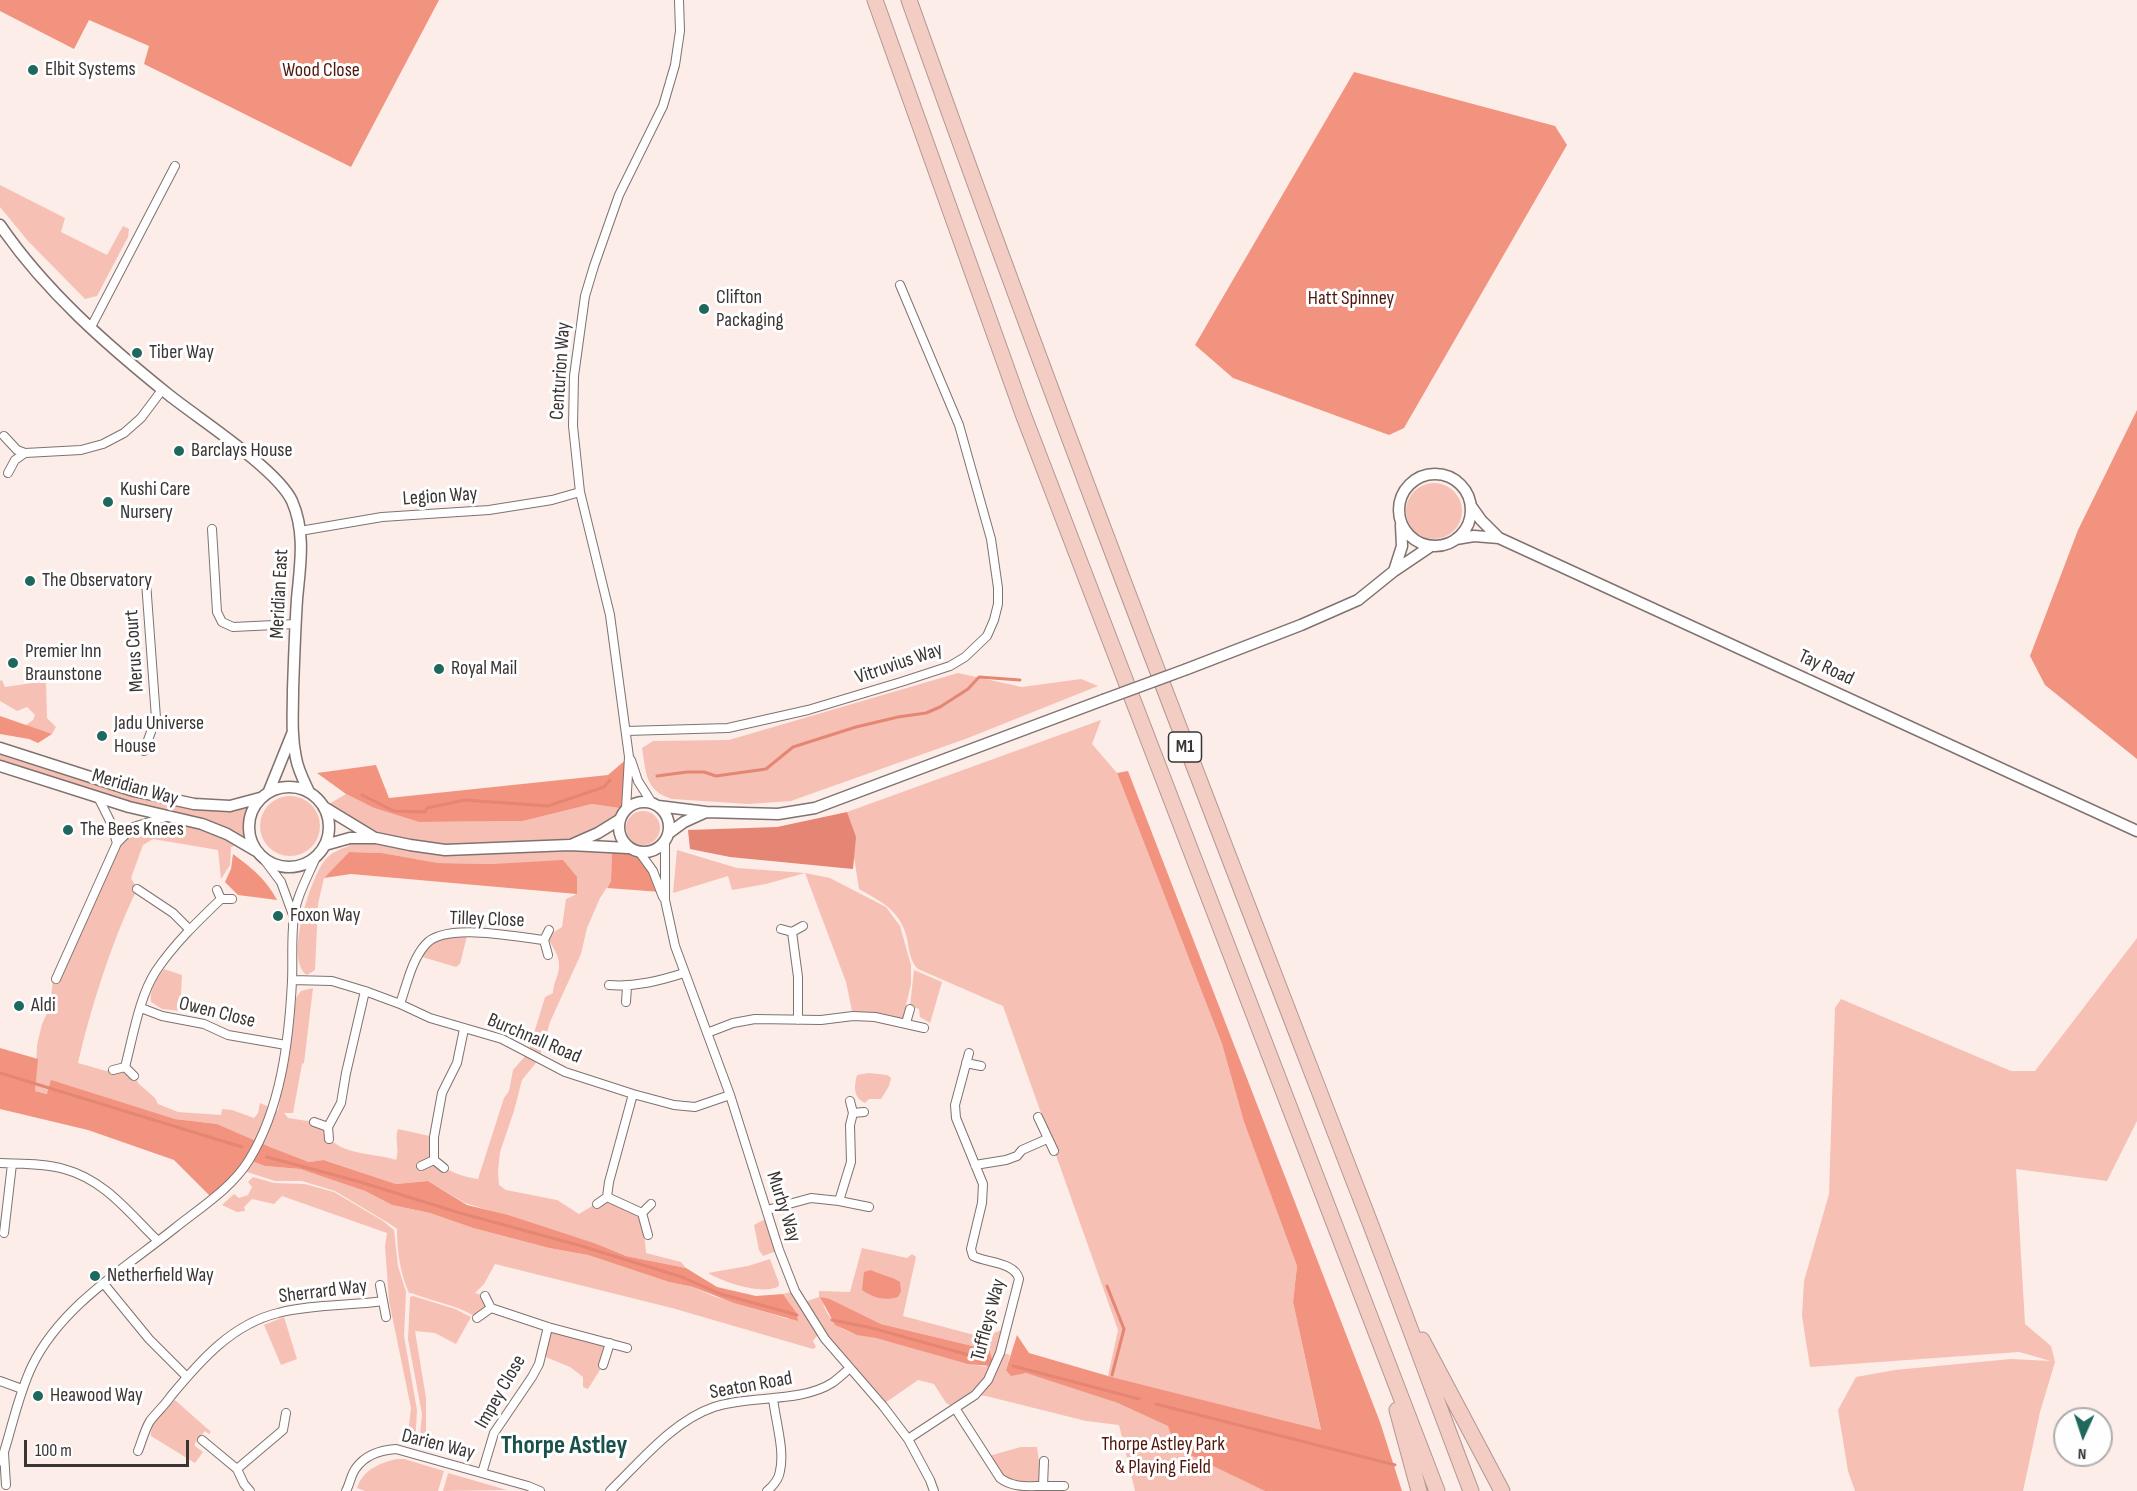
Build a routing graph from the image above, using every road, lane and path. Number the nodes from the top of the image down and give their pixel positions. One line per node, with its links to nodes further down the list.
1 (679, 0): 12 (street, Centurion Way)
2 (874, 0): 119 (highway, M1)
3 (909, 0): 112 (highway, M1)
4 (175, 166): 7 (street)
5 (0, 225): 7 (street, Meridian East)
6 (900, 285): 23 (street, Vitruvius Way)
7 (91, 327): 8 (street, Meridian East)
8 (162, 390): 10 (street); 16 (street, Meridian East)
9 (4, 436): 10 (street)
10 (25, 453): 11 (street)
11 (8, 473)
12 (580, 492): 16 (street, Legion Way); 23 (street, Centurion Way)
13 (1471, 507): 14 (street); 17 (street, Tay Road); 18 (street)
14 (1401, 524): 19 (street); 20 (street)
15 (212, 529): 22 (street)
16 (300, 531): 22 (street, Meridian East)
17 (1499, 537): 18 (street, Tay Road); 38 (street, Tay Road)
18 (1456, 539): 19 (street)
19 (1431, 546): 20 (street)
20 (1394, 571): 35 (street, bridge)
21 (146, 582): 26 (street, Merus Court)
22 (296, 624): 24 (street, Meridian East)
23 (626, 731): 27 (street, Centurion Way)
24 (292, 733): 29 (street, Meridian East); 30 (street, Meridian East)
25 (0, 748): 30 (street, Meridian Way)
26 (144, 751)
27 (629, 757): 32 (street, Centurion Way); 34 (street, Centurion Way)
28 (0, 766): 31 (street, Meridian Way)
29 (309, 792): 30 (street); 33 (street)
30 (265, 795): 46 (street)
31 (98, 797): 36 (street, Meridian Way); 41 (street)
32 (655, 804): 34 (street); 35 (street); 39 (street)
33 (324, 807): 40 (street); 42 (street)
34 (626, 808): 37 (street)
35 (706, 812): 39 (street)
36 (166, 817): 41 (street); 46 (street, Meridian Way)
37 (619, 820): 43 (street); 44 (street)
38 (2137, 831)
39 (667, 837): 45 (street); 52 (street, Murby Way)
40 (376, 838): 42 (street); 43 (street)
41 (117, 843): 62 (street)
42 (325, 845): 47 (street)
43 (570, 845): 44 (street)
44 (628, 848): 45 (street)
45 (640, 853): 52 (street, Murby Way)
46 (259, 854): 47 (street); 53 (street)
47 (316, 857): 53 (street)
48 (137, 889): 56 (street)
49 (217, 890): 50 (street)
50 (221, 899): 51 (street); 56 (street)
51 (232, 899)
52 (665, 900): 61 (street, Murby Way)
53 (294, 915): 63 (street)
54 (803, 926): 58 (street)
55 (781, 929): 58 (street)
56 (189, 930): 69 (street)
57 (549, 930): 59 (street, Tilley Close)
58 (792, 932): 71 (street)
59 (544, 940): 60 (street, Tilley Close); 68 (street, Tilley Close)
60 (548, 955)
61 (684, 973): 65 (street); 75 (street, Murby Way)
62 (56, 979)
63 (292, 980): 66 (street, Burchnall Road); 76 (street)
64 (609, 985): 65 (street)
65 (627, 987): 67 (street)
66 (365, 991): 68 (street, Burchnall Road); 90 (street)
67 (626, 1002)
68 (400, 1004): 74 (street, Burchnall Road)
69 (141, 1008): 76 (street, Owen Close); 80 (street)
70 (909, 1009): 72 (street)
71 (798, 1020): 72 (street); 75 (street)
72 (906, 1023): 73 (street)
73 (924, 1028)
74 (465, 1029): 83 (street, Burchnall Road); 94 (street)
75 (707, 1033): 84 (street, Murby Way)
76 (286, 1045): 109 (street)
77 (969, 1053): 78 (street, Tuffleys Way)
78 (966, 1063): 79 (street); 97 (street, Tuffleys Way)
79 (981, 1066)
80 (125, 1067): 81 (street); 82 (street)
81 (113, 1070)
82 (134, 1076)
83 (633, 1094): 84 (street, Burchnall Road); 100 (street)
84 (730, 1095): 105 (street, Murby Way)
85 (850, 1101): 87 (street)
86 (864, 1112): 87 (street)
87 (853, 1113): 101 (street)
88 (1038, 1117): 92 (street)
89 (314, 1122): 90 (street)
90 (328, 1127): 91 (street)
91 (329, 1139)
92 (1047, 1139): 93 (street); 97 (street)
93 (1054, 1151)
94 (434, 1160): 98 (street); 99 (street)
95 (0, 1164): 96 (street)
96 (12, 1164): 107 (street); 109 (street)
97 (975, 1165): 128 (street, Tuffleys Way)
98 (421, 1166)
99 (444, 1168)
100 (607, 1197): 102 (street); 106 (street)
101 (839, 1201): 104 (street); 105 (street)
102 (597, 1204)
103 (651, 1204): 106 (street)
104 (869, 1208)
105 (767, 1210): 123 (street, Murby Way)
106 (642, 1213): 108 (street)
107 (4, 1233)
108 (648, 1235)
109 (158, 1241): 110 (street)
110 (104, 1284): 124 (street); 126 (street)
111 (380, 1285): 114 (street)
112 (1397, 1295): 149 (highway, M1); 150 (highway)
113 (485, 1296): 115 (street)
114 (382, 1301): 116 (street); 124 (street, Sherrard Way)
115 (491, 1308): 117 (street); 118 (street)
116 (386, 1317)
117 (477, 1318)
118 (548, 1327): 120 (street); 137 (street, Impey Close)
119 (1380, 1341): 147 (highway); 148 (highway, M1)
120 (610, 1343): 121 (street); 122 (street)
121 (627, 1348)
122 (603, 1365)
123 (850, 1368): 127 (street, Seaton Road); 130 (street, Murby Way)
124 (187, 1377): 132 (street, Sherrard Way)
125 (0, 1381): 126 (street)
126 (22, 1389): 133 (street)
127 (773, 1398): 144 (street, Seaton Road); 145 (street)
128 (955, 1408): 130 (street, Tuffleys Way); 139 (street)
129 (286, 1413): 136 (street)
130 (908, 1439): 146 (street, Murby Way)
131 (202, 1440): 136 (street)
132 (138, 1451)
133 (4, 1452): 134 (street); 138 (street)
134 (0, 1461)
135 (1044, 1461): 139 (street)
136 (237, 1469): 141 (street)
137 (482, 1473): 142 (street, Darien Way); 143 (street, Darien Way)
138 (5, 1486)
139 (1043, 1486): 140 (street)
140 (1064, 1486)
141 (250, 1491)
142 (346, 1491)
143 (540, 1491)
144 (610, 1491)
145 (767, 1491)
146 (934, 1491)
147 (1419, 1491)
148 (1437, 1491)
149 (1471, 1491)
150 (1502, 1491)

